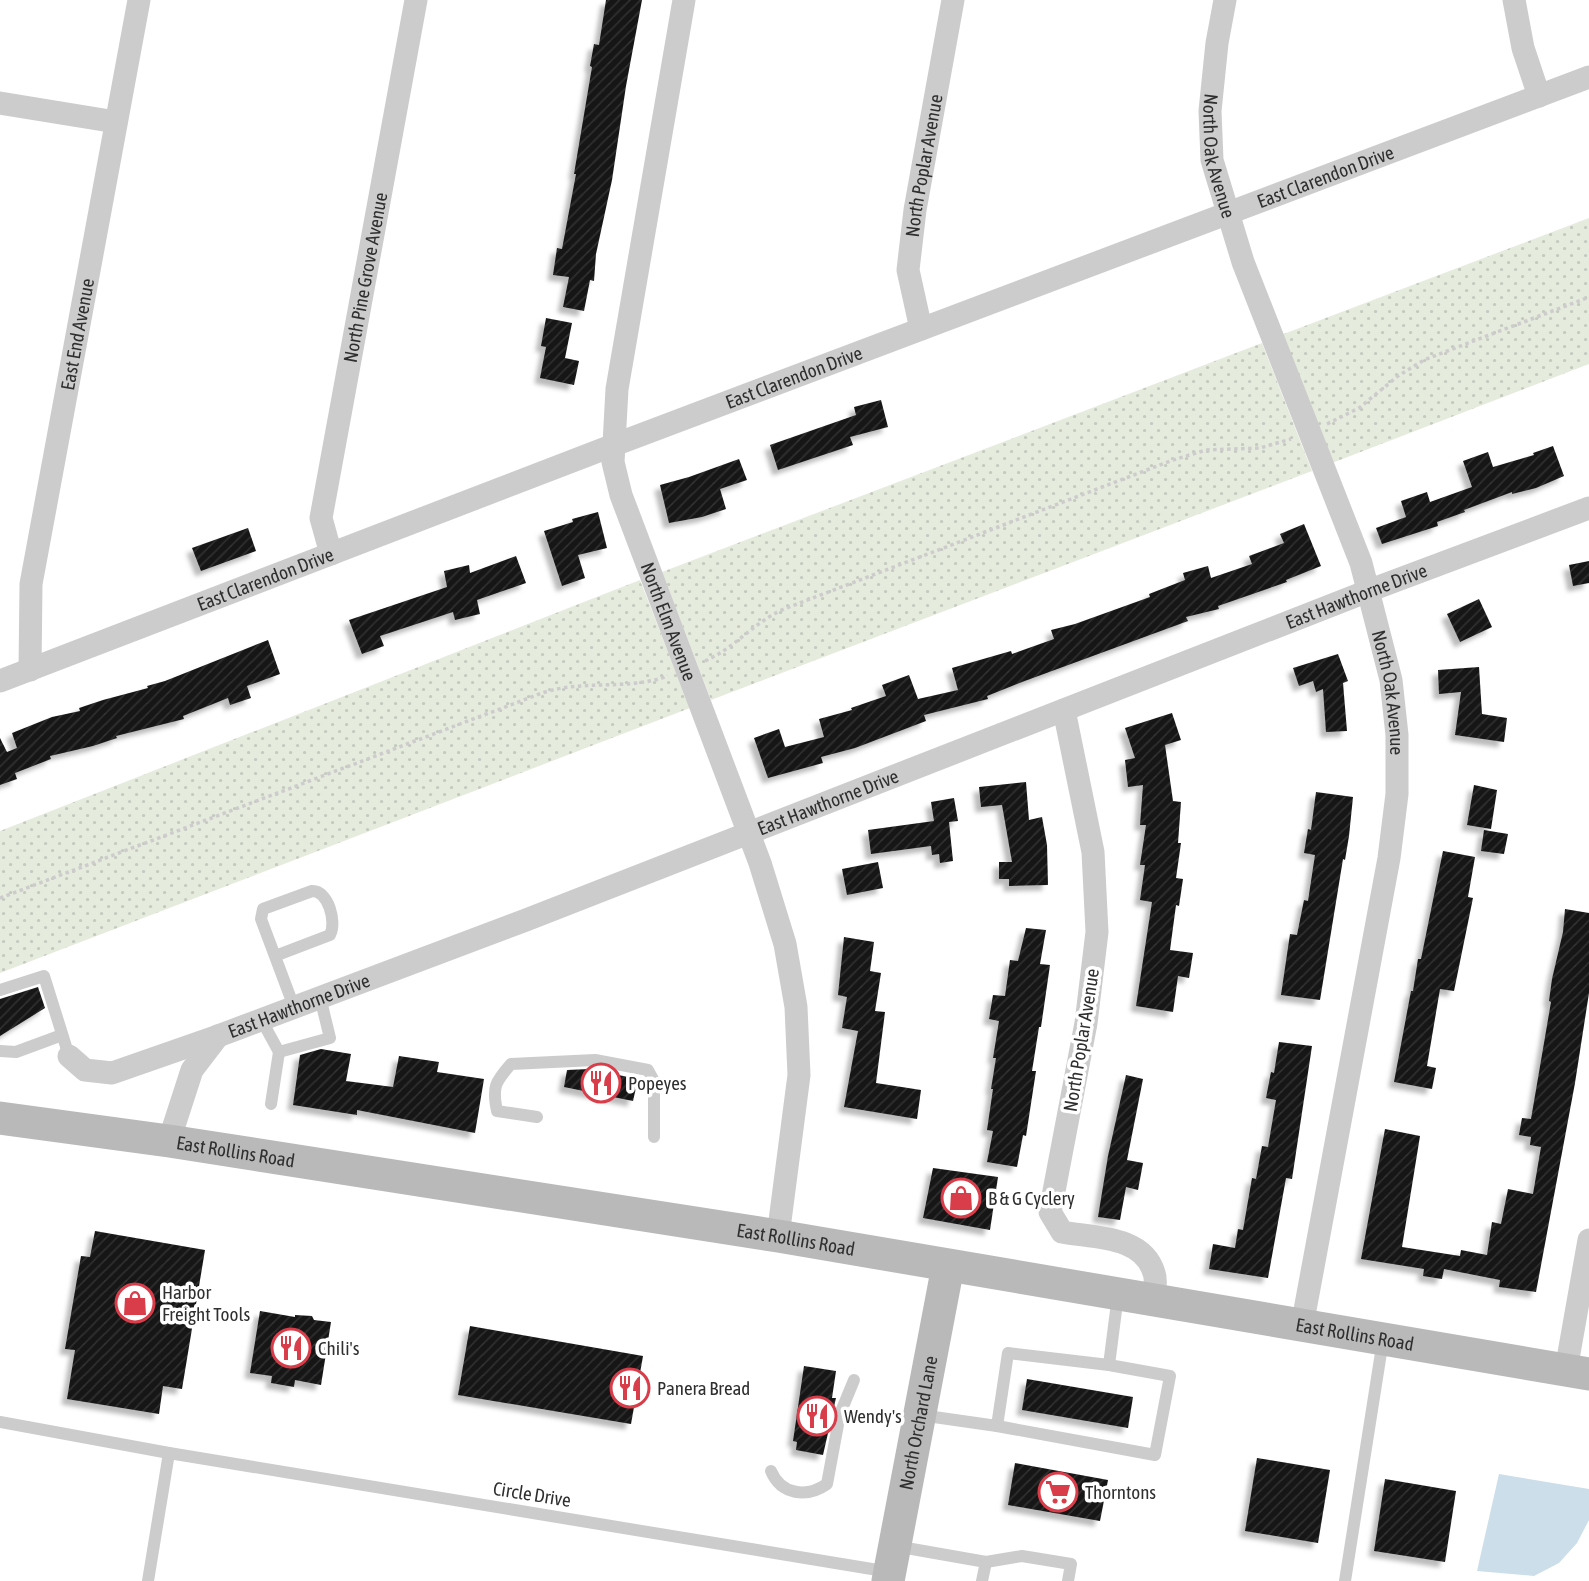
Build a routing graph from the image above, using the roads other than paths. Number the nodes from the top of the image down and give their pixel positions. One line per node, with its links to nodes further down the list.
1 (139, 0): 10 (street, East End Avenue)
2 (416, 0): 15 (street, North Pine Grove Avenue)
3 (684, 0): 13 (street, North Elm Avenue)
4 (953, 0): 12 (street, North Poplar Avenue)
5 (1224, 0): 11 (street, North Oak Avenue)
6 (1514, 0): 8 (street)
7 (1589, 77): 8 (street, East Clarendon Drive)
8 (1539, 96): 11 (street, East Clarendon Drive)
9 (0, 103): 10 (street)
10 (116, 122): 17 (street, East End Avenue)
11 (1226, 214): 12 (street, East Clarendon Drive); 16 (street, North Oak Avenue)
12 (921, 329): 13 (street, East Clarendon Drive)
13 (614, 445): 15 (street, East Clarendon Drive); 20 (street, North Elm Avenue)
14 (1589, 508): 16 (street, East Hawthorne Drive)
15 (331, 554): 17 (street, East Clarendon Drive)
16 (1368, 591): 19 (street, East Hawthorne Drive); 40 (street, North Oak Avenue)
17 (30, 670): 18 (street, East Clarendon Drive)
18 (0, 681)
19 (1064, 710): 20 (street, East Hawthorne Drive); 39 (street, North Poplar Avenue)
20 (749, 833): 23 (street, East Hawthorne Drive); 35 (street, North Elm Avenue)
21 (275, 956): 21 (lane); 24 (lane)
22 (0, 990): 27 (lane)
23 (320, 997): 24 (street, East Hawthorne Drive); 29 (lane)
24 (294, 1007): 25 (street, East Hawthorne Drive)
25 (261, 1019): 26 (street, East Hawthorne Drive); 29 (lane)
26 (218, 1036): 27 (street, East Hawthorne Drive); 34 (street)
27 (66, 1045): 28 (lane)
28 (0, 1051)
29 (279, 1052): 30 (lane)
30 (271, 1104)
31 (537, 1117): 33 (lane)
32 (0, 1118): 34 (main road, East Rollins Road)
33 (654, 1137)
34 (169, 1141): 35 (main road, East Rollins Road)
35 (778, 1236): 37 (main road, East Rollins Road)
36 (1589, 1240): 43 (street)
37 (948, 1266): 38 (main road, East Rollins Road); 45 (main road, North Orchard Lane)
38 (1118, 1295): 39 (main road, East Rollins Road); 42 (lane)
39 (1153, 1301): 40 (main road, East Rollins Road)
40 (1302, 1326): 41 (main road, East Rollins Road)
41 (1383, 1339): 43 (main road, East Rollins Road); 55 (lane)
42 (1109, 1365): 47 (lane); 47 (lane)
43 (1578, 1372)
44 (854, 1380): 49 (lane)
45 (920, 1415): 47 (lane); 51 (main road, North Orchard Lane)
46 (0, 1422): 48 (lane, Circle Drive)
47 (997, 1426)
48 (169, 1452): 51 (lane, Circle Drive); 52 (lane)
49 (771, 1471)
50 (986, 1562): 51 (lane, Circle Drive); 53 (lane); 54 (lane, Circle Drive)
51 (891, 1566)
52 (148, 1581)
53 (982, 1581)
54 (1068, 1581)
55 (1345, 1581)

